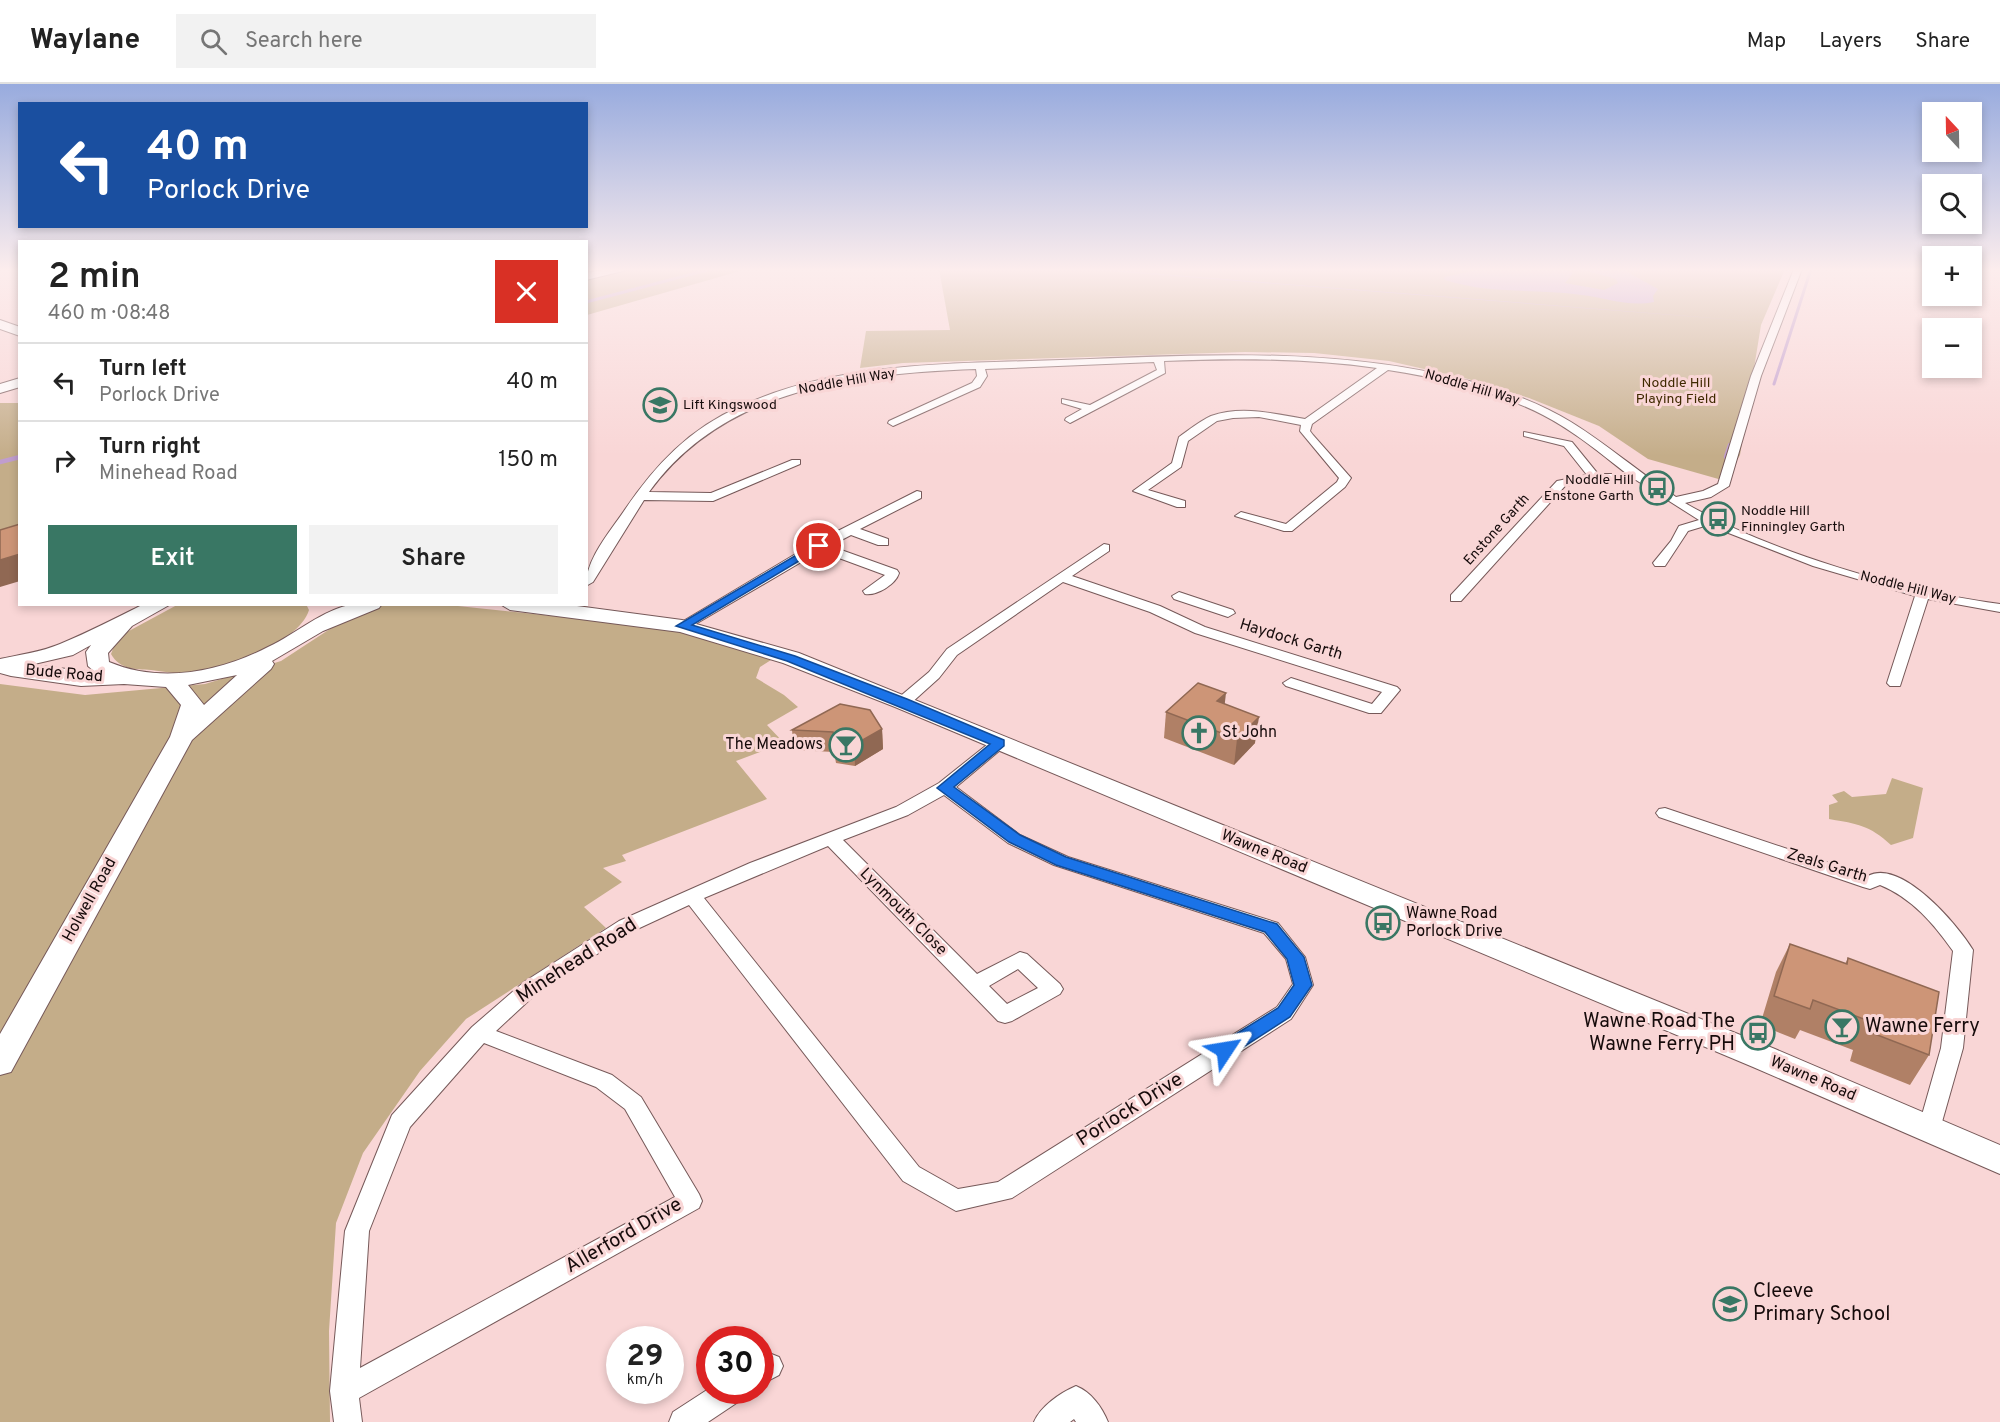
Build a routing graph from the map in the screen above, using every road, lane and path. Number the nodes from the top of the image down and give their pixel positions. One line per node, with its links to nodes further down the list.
1 (1772, 331): 20 (street)
2 (1158, 359): 3 (street, Noddle Hill Way); 4 (street, Noddle Hill Way); 10 (street)
3 (980, 366): 12 (street); 19 (street, Noddle Hill Way)
4 (1387, 366): 13 (street); 17 (street, Noddle Hill Way)
5 (18, 383): 6 (street)
6 (0, 389)
7 (18, 396): 8 (street)
8 (0, 398)
9 (1065, 401): 10 (street)
10 (1092, 409): 11 (street)
11 (1070, 420)
12 (894, 423)
13 (1307, 423): 21 (street); 22 (street)
14 (1528, 434): 16 (street)
15 (796, 462): 19 (street)
16 (1595, 477): 17 (street, Enstone Garth); 34 (street, Enstone Garth)
17 (1637, 477): 20 (street, Noddle Hill Way)
18 (917, 495): 24 (street)
19 (642, 496): 30 (street, Noddle Hill Way)
20 (1675, 501): 23 (street, Noddle Hill Way)
21 (1181, 504)
22 (1241, 516)
23 (1709, 521): 28 (street); 32 (street, Noddle Hill Way)
24 (850, 530): 25 (street); 26 (street)
25 (883, 542)
26 (819, 546): 31 (street); 45 (street)
27 (1104, 549): 29 (street)
28 (1660, 563)
29 (1061, 577): 43 (street, Haydock Garth); 53 (street)
30 (588, 579)
31 (870, 591)
32 (1923, 593): 41 (street, Noddle Hill Way); 52 (street)
33 (1179, 596): 35 (street, Haydock Garth)
34 (1456, 598)
35 (1203, 605): 42 (street, Haydock Garth); 43 (street)
36 (156, 606): 44 (street, Bude Road)
37 (322, 606): 46 (street)
38 (367, 606): 46 (street)
39 (547, 606): 40 (street, Wawne Road)
40 (566, 607): 45 (street, Wawne Road)
41 (2000, 608)
42 (1228, 613)
43 (1179, 620): 51 (street, Haydock Garth)
44 (125, 622): 48 (street, Bude Road); 49 (street)
45 (682, 626): 53 (street, Wawne Road)
46 (316, 627): 47 (street)
47 (276, 652): 50 (street); 54 (street, Holwell Road)
48 (0, 667): 49 (street, Bude Road)
49 (128, 678): 50 (street)
50 (172, 681): 54 (street, Holwell Road)
51 (1291, 683)
52 (1895, 683)
53 (903, 702): 55 (street, Wawne Road)
54 (182, 737): 62 (street, Holwell Road)
55 (999, 743): 56 (street, Minehead Road); 63 (street, Wawne Road)
56 (945, 788): 58 (street, Minehead Road); 59 (street, Porlock Drive)
57 (1665, 813): 63 (street, Zeals Garth)
58 (832, 840): 59 (street, Minehead Road); 60 (street, Lynmouth Close)
59 (692, 896): 61 (street, Minehead Road)
60 (975, 984)
61 (480, 1033): 65 (street, Minehead Road); 65 (street, Allerford Drive)
62 (0, 1063)
63 (1930, 1129): 64 (street, Wawne Road)
64 (2000, 1160)
65 (344, 1391): 67 (street, Minehead Road)
66 (710, 1404): 68 (street)
67 (348, 1422)
68 (683, 1422)
69 (1048, 1422): 70 (street)
70 (1094, 1422)

